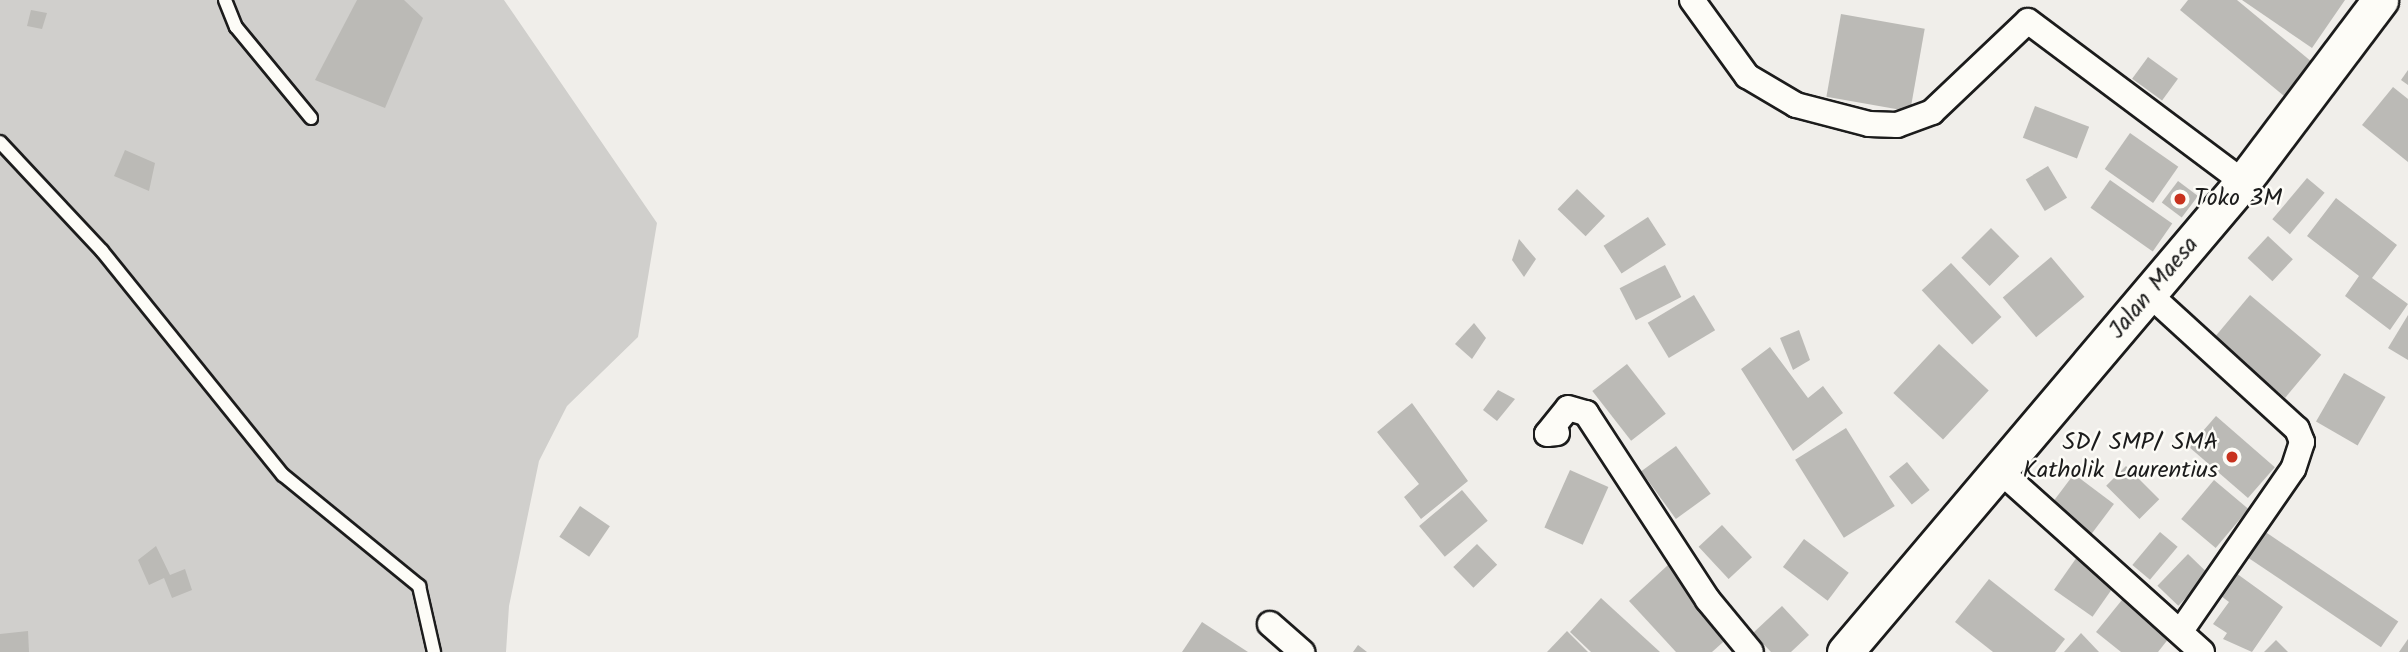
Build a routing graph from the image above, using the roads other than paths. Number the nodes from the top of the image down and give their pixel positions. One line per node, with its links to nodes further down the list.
1 (225, 0): 4 (lane)
2 (1692, 0): 6 (street)
3 (2380, 0): 6 (street, Jalan Maesa)
4 (311, 118)
5 (0, 142): 12 (lane)
6 (2243, 182): 7 (street, Jalan Maesa)
7 (2149, 295): 9 (street, Jalan Maesa); 11 (street)
8 (1557, 433): 14 (street)
9 (1998, 469): 11 (street); 15 (street, Jalan Maesa)
10 (1270, 625): 13 (street)
11 (2181, 631): 16 (street)
12 (434, 652)
13 (1302, 652)
14 (1751, 652)
15 (1845, 652)
16 (2202, 652)

